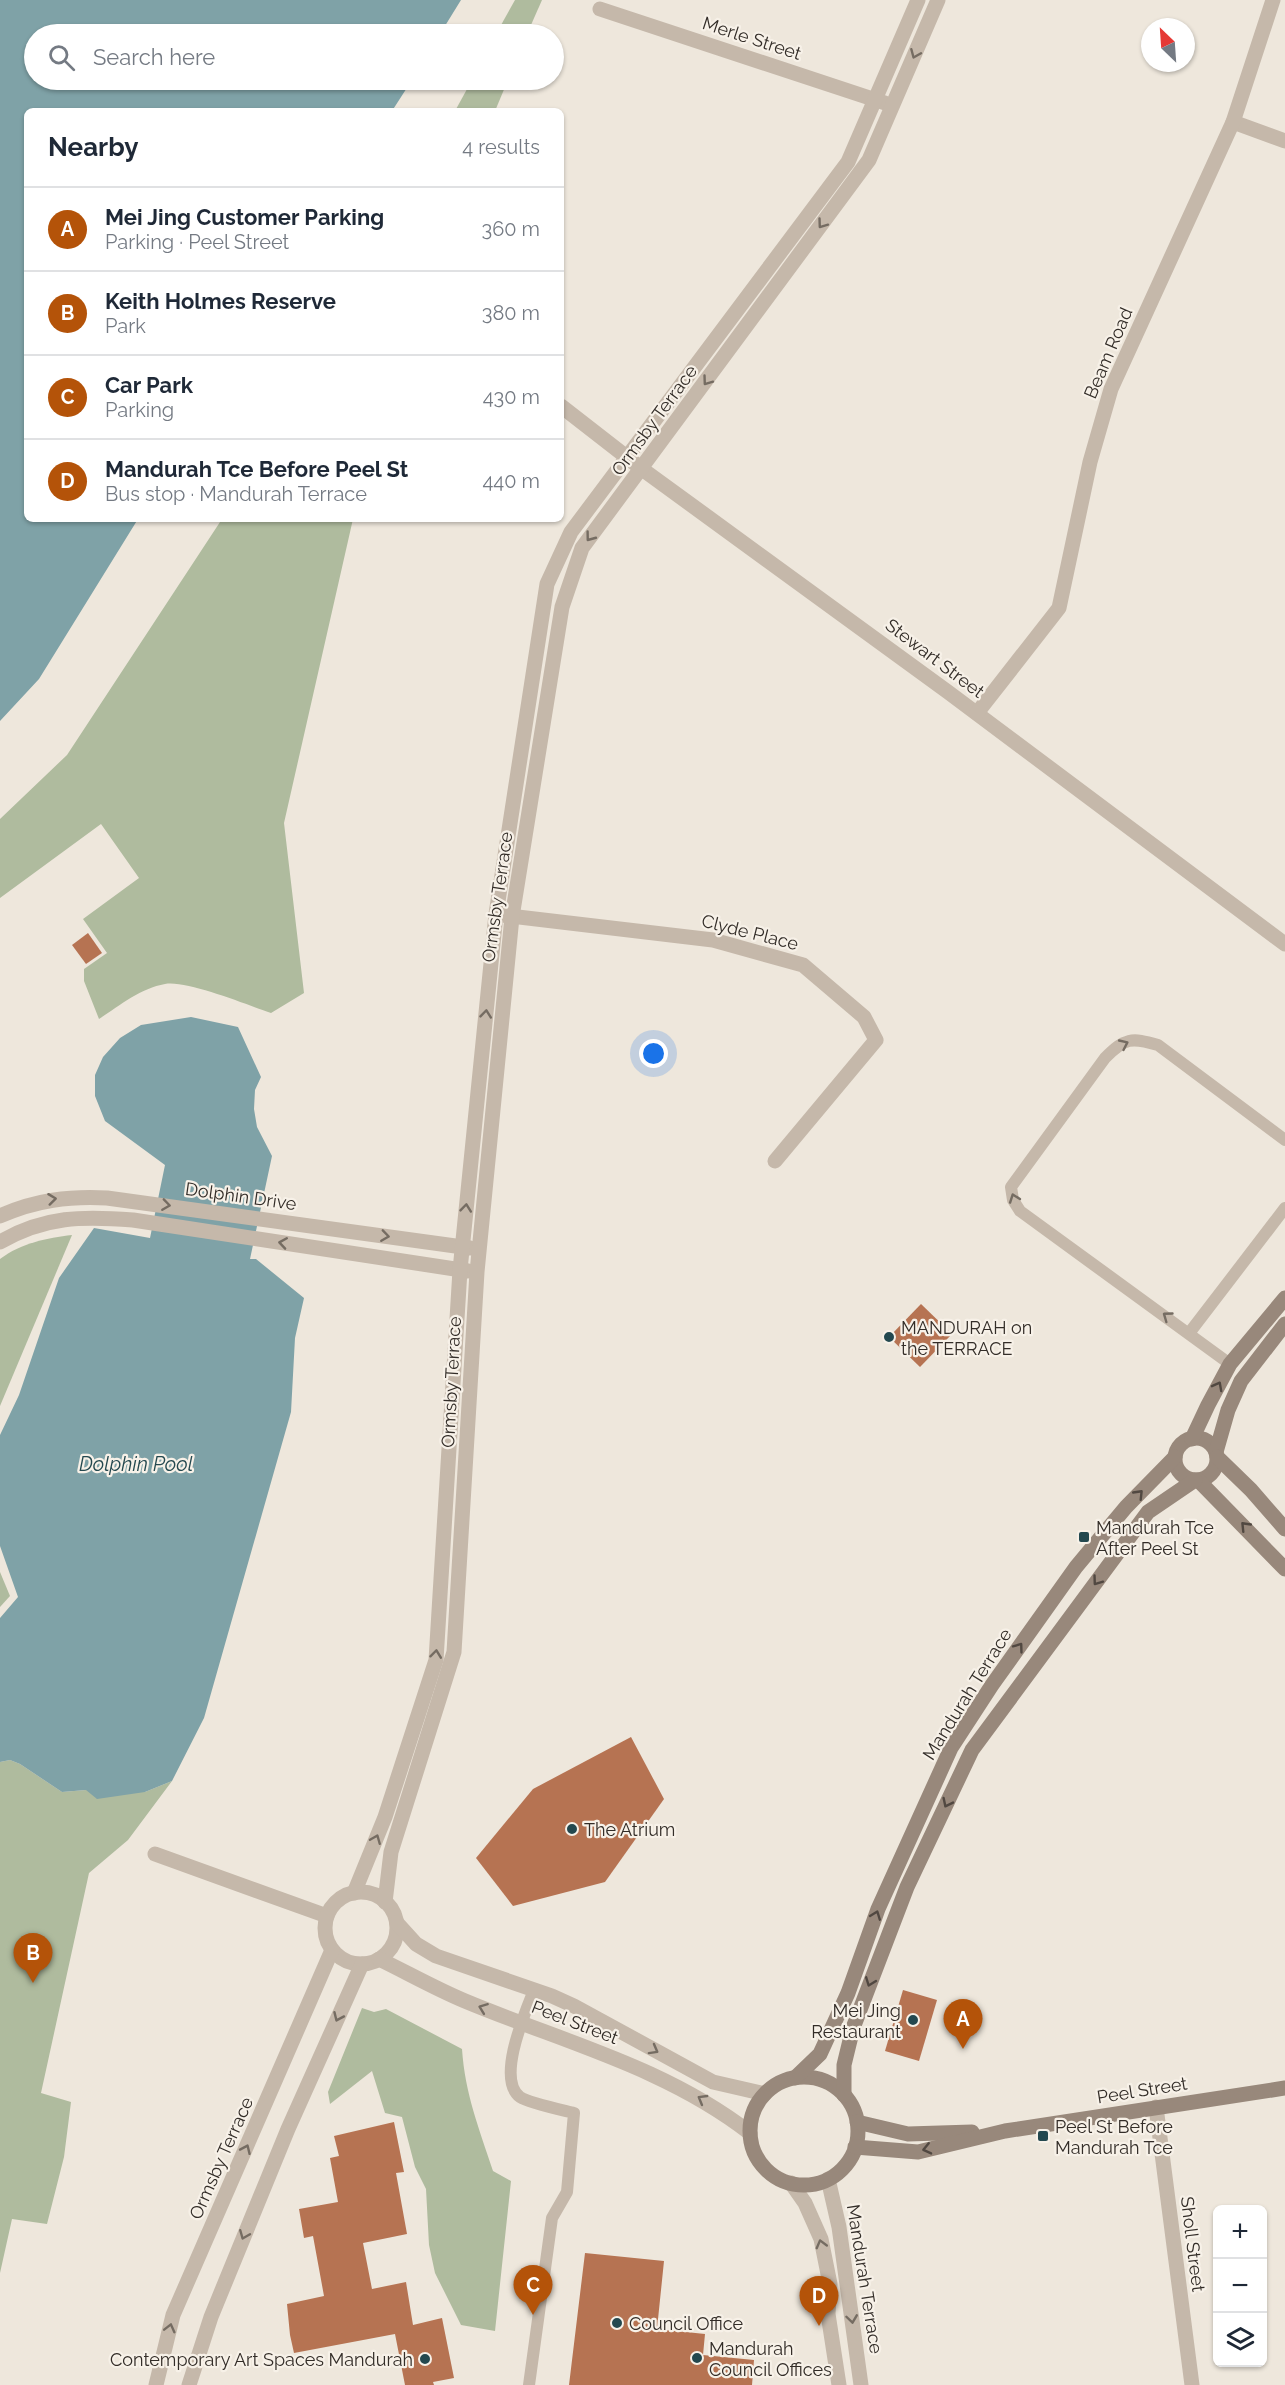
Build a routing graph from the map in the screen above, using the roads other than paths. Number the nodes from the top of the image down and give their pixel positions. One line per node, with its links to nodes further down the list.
1 (918, 0): 5 (street, Ormsby Terrace)
2 (938, 0): 6 (street, Ormsby Terrace, one-way to 6)
3 (1273, 0): 7 (street, Beam Road)
4 (600, 9): 5 (street, Merle Street)
5 (875, 99): 6 (street, Merle Street); 10 (street, Ormsby Terrace)
6 (892, 106): 11 (street, Ormsby Terrace, one-way to 11)
7 (1233, 122): 8 (street); 12 (street, Beam Road)
8 (1285, 141)
9 (564, 408): 10 (street, Stewart Street)
10 (627, 457): 11 (street, Stewart Street); 13 (street, Ormsby Terrace)
11 (642, 469): 12 (street, Stewart Street); 14 (street, Ormsby Terrace, one-way to 14)
12 (977, 713): 15 (street, Stewart Street)
13 (496, 914): 14 (street, Clyde Place); 21 (street, Ormsby Terrace, one-way to 13)
14 (512, 917): 17 (street, Clyde Place); 22 (street, Ormsby Terrace)
15 (1285, 944)
16 (1285, 1140): 27 (lane, one-way to 16)
17 (775, 1161)
18 (1285, 1208): 27 (lane)
19 (0, 1216): 21 (street, Dolphin Drive, one-way to 21)
20 (0, 1242): 23 (street, one-way to 20)
21 (462, 1247): 22 (street, Dolphin Drive); 23 (street, Ormsby Terrace)
22 (479, 1250): 24 (street, Ormsby Terrace)
23 (460, 1270): 24 (street); 36 (street, Ormsby Terrace, one-way to 23)
24 (477, 1272): 37 (street, Ormsby Terrace)
25 (1285, 1298): 28 (main road)
26 (1285, 1324): 30 (main road)
27 (1190, 1332): 28 (lane)
28 (1230, 1364): 29 (main road, one-way to 28)
29 (1192, 1439): 30 (main road); 31 (main road)
30 (1216, 1455): 32 (main road); 33 (main road)
31 (1174, 1457): 32 (main road); 45 (main road, Mandurah Terrace, one-way to 31)
32 (1197, 1480): 34 (main road, one-way to 32); 48 (main road, Mandurah Terrace, one-way to 48)
33 (1285, 1529)
34 (1285, 1569)
35 (155, 1854): 38 (street)
36 (354, 1893): 37 (street); 38 (street)
37 (385, 1902): 39 (street)
38 (327, 1916): 40 (street)
39 (397, 1923): 41 (street); 43 (street, Peel Street)
40 (333, 1950): 42 (street); 56 (street, Ormsby Terrace, one-way to 40)
41 (379, 1959): 42 (street); 44 (street, Peel Street, one-way to 41)
42 (362, 1964): 57 (street, one-way to 57)
43 (534, 1990): 44 (lane); 47 (street, Peel Street, one-way to 47)
44 (521, 2022): 52 (street, Peel Street, one-way to 44); 58 (lane)
45 (795, 2078): 47 (main road); 48 (main road)
46 (1285, 2088): 49 (main road, Peel Street)
47 (765, 2094): 52 (main road)
48 (844, 2095): 50 (main road)
49 (1156, 2107): 51 (main road, Peel Street); 61 (street, Sholl Street)
50 (857, 2121): 51 (main road, Peel Street); 53 (main road)
51 (1005, 2131): 53 (main road, Peel Street, one-way to 53)
52 (750, 2133): 55 (main road)
53 (855, 2147): 54 (main road)
54 (828, 2179): 55 (main road); 60 (street, Mandurah Terrace, one-way to 60)
55 (791, 2183): 59 (street, Mandurah Terrace, one-way to 55)
56 (156, 2385)
57 (189, 2385)
58 (529, 2385)
59 (839, 2385)
60 (861, 2385)
61 (1192, 2385)

